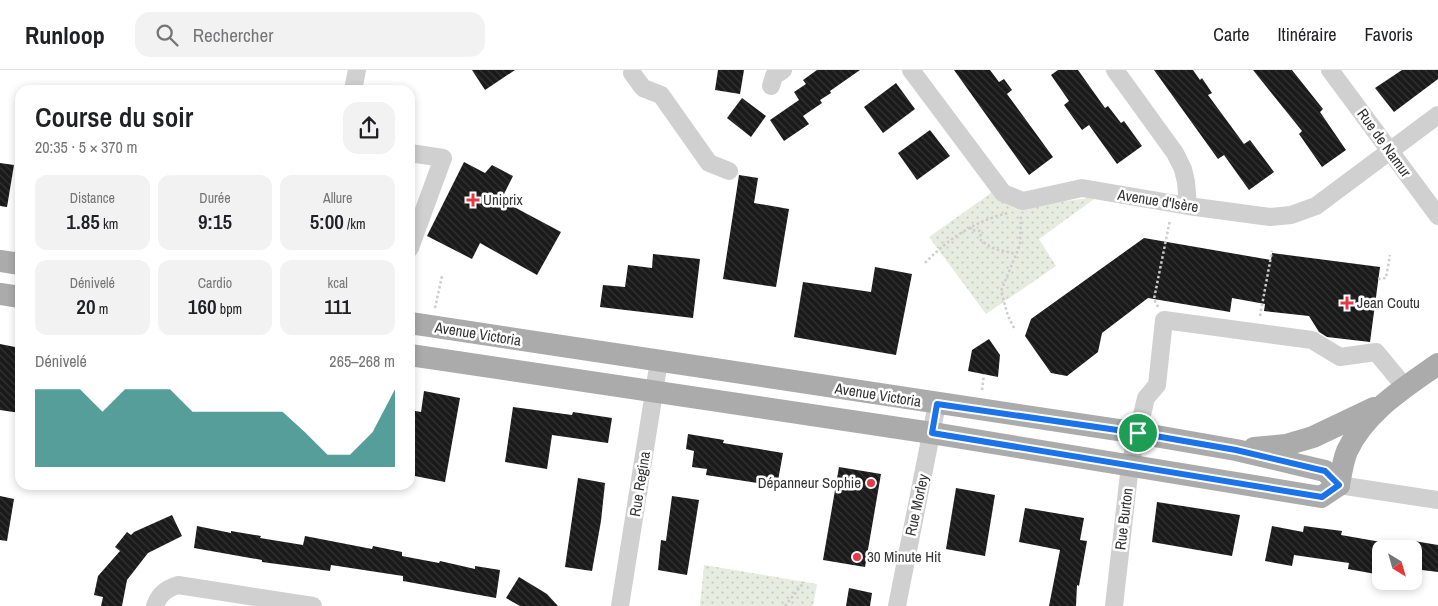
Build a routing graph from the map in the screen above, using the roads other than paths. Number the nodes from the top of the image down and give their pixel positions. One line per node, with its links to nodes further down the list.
1 (357, 70): 7 (street)
2 (783, 70): 8 (street)
3 (911, 70): 13 (street, Avenue d'Isère)
4 (1115, 70): 13 (street)
5 (1330, 70): 10 (street, Rue de Namur)
6 (632, 73): 12 (street)
7 (354, 85)
8 (771, 86)
9 (1438, 115): 10 (street, Avenue d'Isère)
10 (1391, 152): 13 (street, Avenue d'Isère); 14 (street, Rue de Namur)
11 (415, 154): 15 (street)
12 (729, 171)
13 (1180, 205)
14 (1438, 216)
15 (415, 234)
16 (0, 261): 17 (main road)
17 (15, 263)
18 (0, 294): 19 (main road)
19 (15, 296)
20 (421, 325): 22 (main road, Avenue Victoria)
21 (415, 356): 25 (main road, Avenue Victoria)
22 (660, 361): 25 (street, Rue Regina); 27 (main road, Avenue Victoria)
23 (1438, 364): 24 (main road)
24 (1405, 388): 26 (main road); 29 (street, Rue Burton)
25 (655, 392): 28 (main road, Avenue Victoria); 36 (street, Rue Regina)
26 (1384, 403): 30 (main road); 32 (main road)
27 (937, 404): 28 (street, Rue Morley); 29 (main road, Avenue Victoria)
28 (932, 433): 31 (main road, Avenue Victoria); 37 (street, Rue Morley)
29 (1138, 433): 30 (main road, Avenue Victoria); 31 (street, Rue Burton)
30 (1236, 450): 32 (main road, Avenue Victoria)
31 (1130, 465): 32 (main road, Avenue Victoria); 38 (street, Rue Burton)
32 (1339, 485): 33 (street, Avenue Victoria)
33 (1438, 500)
34 (155, 606): 35 (street)
35 (313, 606)
36 (620, 606)
37 (896, 606)
38 (1114, 606)

